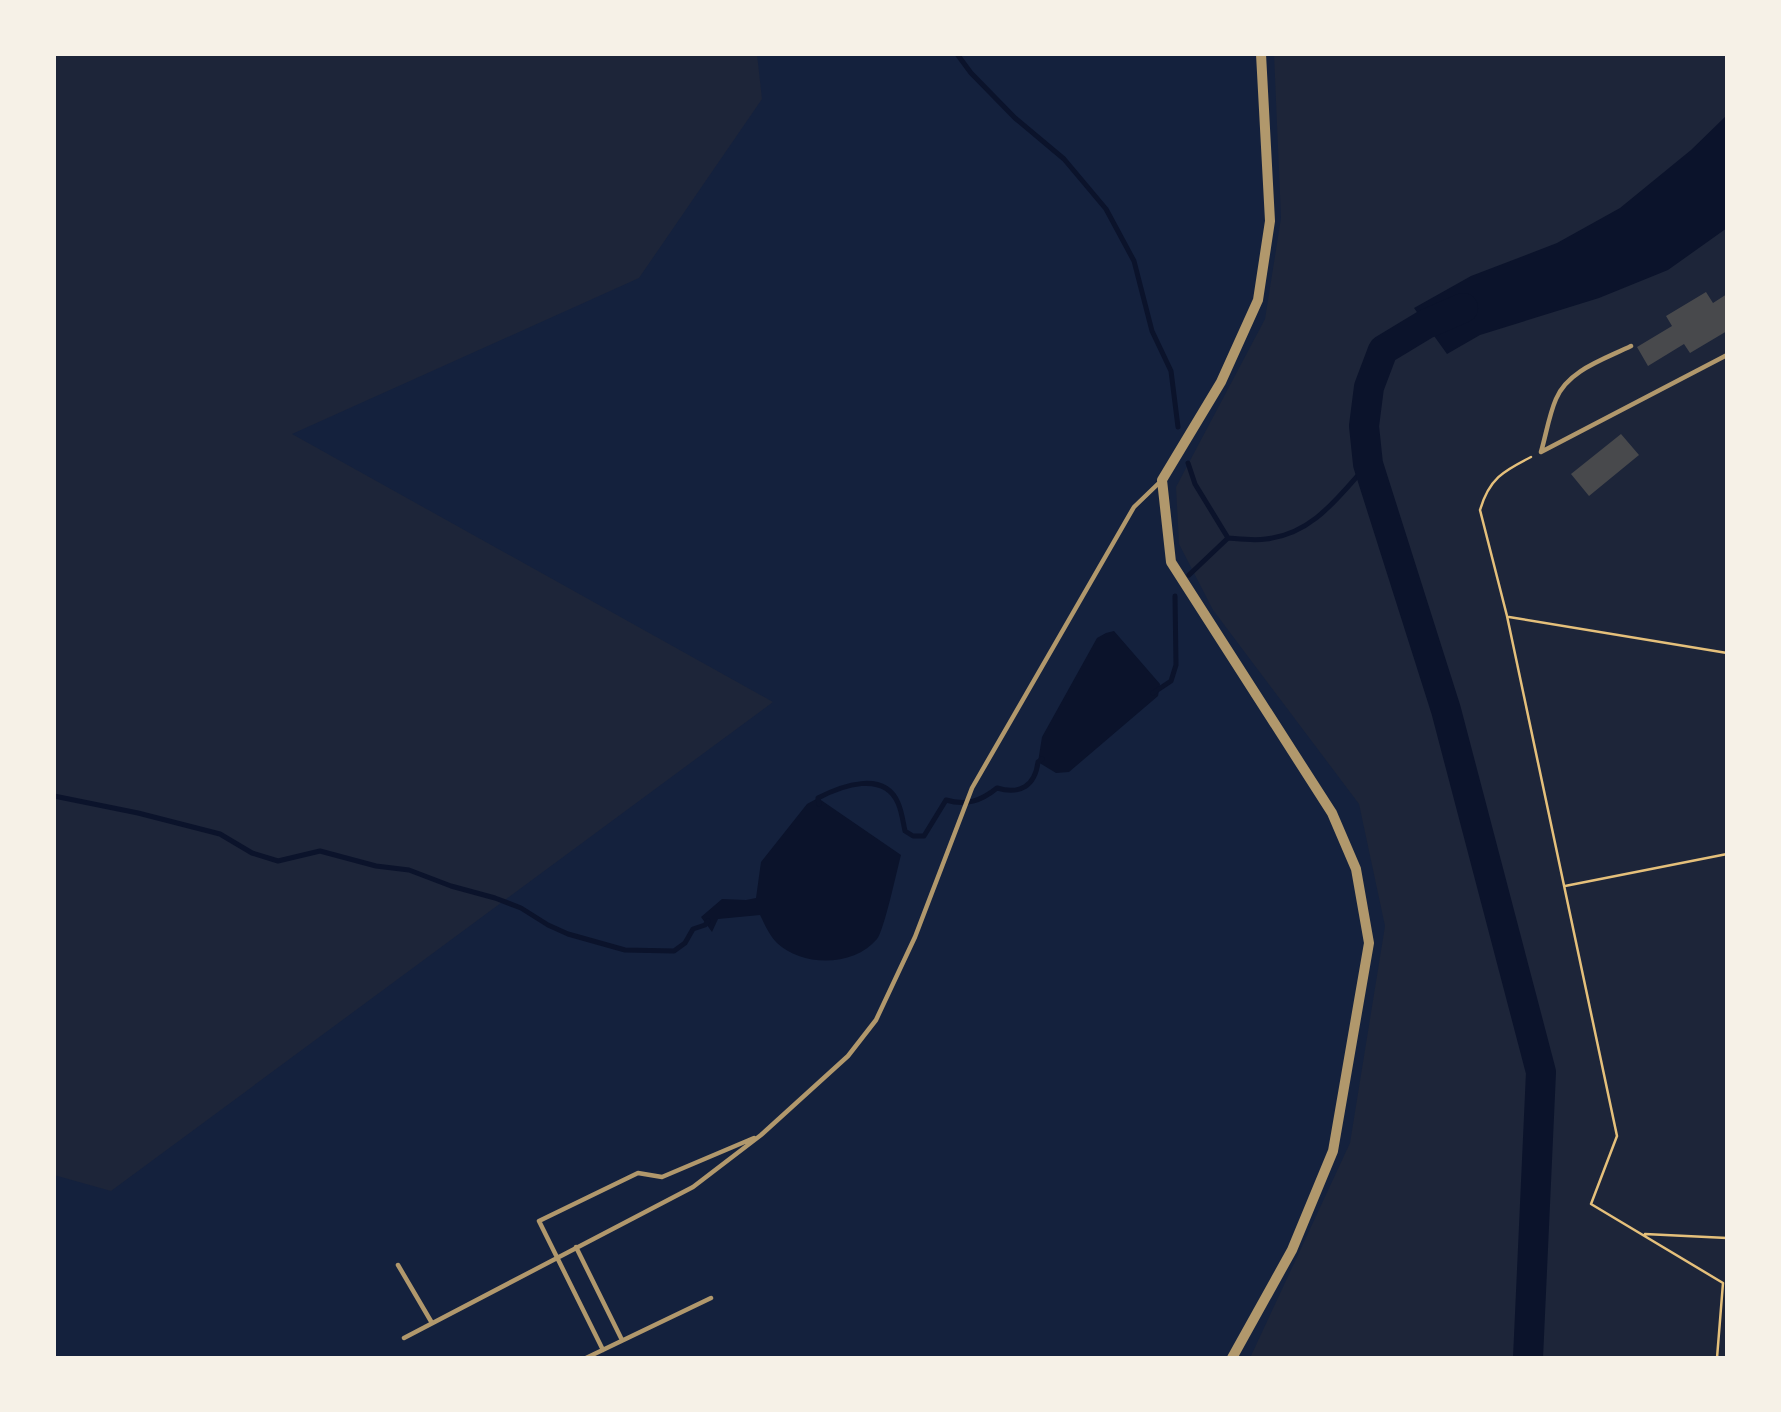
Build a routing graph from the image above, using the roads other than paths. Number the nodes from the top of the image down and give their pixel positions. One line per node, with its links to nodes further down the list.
1 (1261, 54): 4 (street)
2 (1631, 346): 3 (lane)
3 (1727, 355)
4 (1162, 480): 5 (lane); 15 (street)
5 (761, 1135): 6 (lane); 7 (lane)
6 (576, 1247): 7 (lane); 12 (lane)
7 (557, 1257): 10 (lane); 13 (lane)
8 (398, 1265): 10 (lane)
9 (710, 1298): 12 (lane)
10 (432, 1323): 11 (lane)
11 (404, 1338)
12 (622, 1340): 13 (lane)
13 (603, 1350): 14 (lane)
14 (586, 1358)
15 (1232, 1358)

